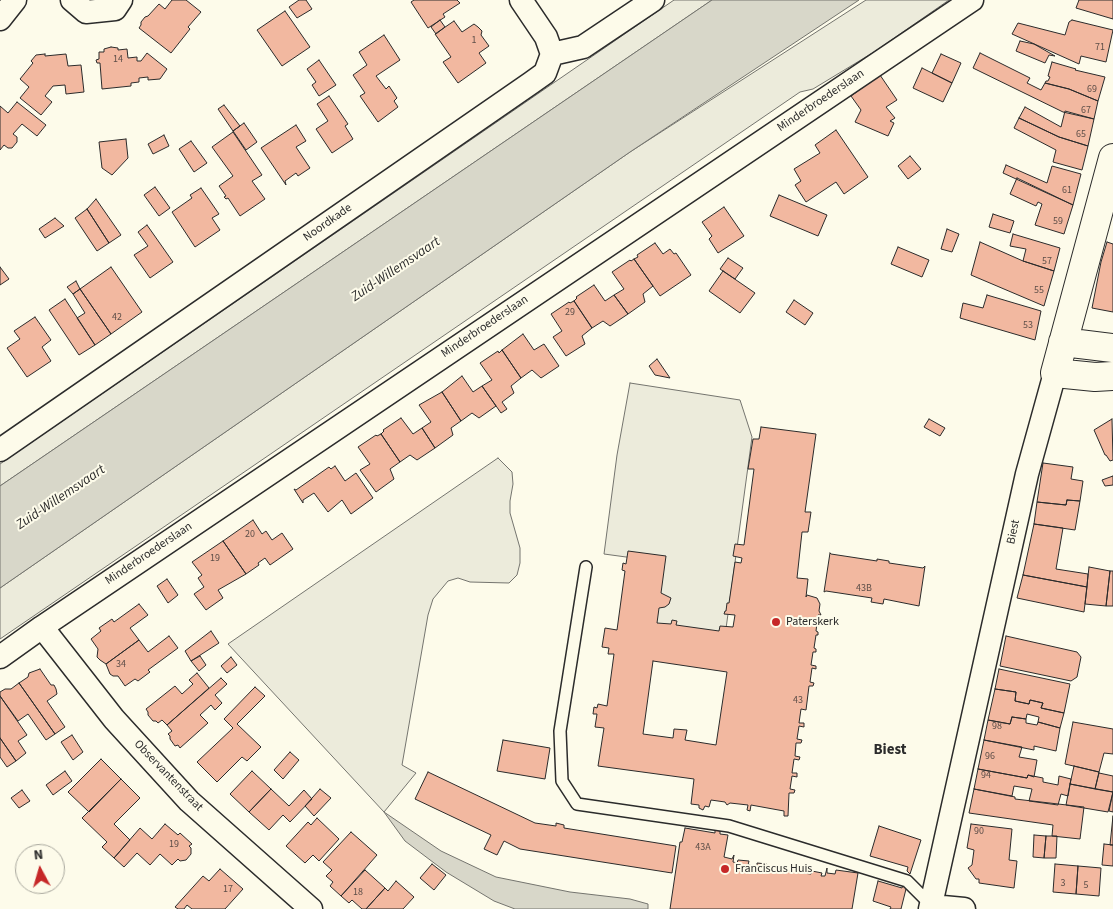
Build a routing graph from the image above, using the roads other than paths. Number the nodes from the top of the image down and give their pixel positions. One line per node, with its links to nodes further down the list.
1 (15, 0): 7 (street)
2 (72, 0): 3 (street)
3 (121, 0)
4 (520, 0): 8 (street)
5 (653, 0): 8 (street)
6 (972, 0): 16 (street, Minderbroederslaan)
7 (0, 19)
8 (552, 54): 14 (street, Noordkade)
9 (1113, 158): 10 (street, Biest)
10 (1063, 342): 11 (street); 12 (street, Biest)
11 (1113, 348)
12 (1055, 373): 13 (street); 18 (street, Biest)
13 (1113, 376)
14 (0, 450)
15 (586, 567): 18 (lane)
16 (42, 627): 17 (street, Minderbroederslaan); 19 (street, Observantenstraat)
17 (0, 657)
18 (931, 907): 20 (street)
19 (311, 909)
20 (964, 909)

